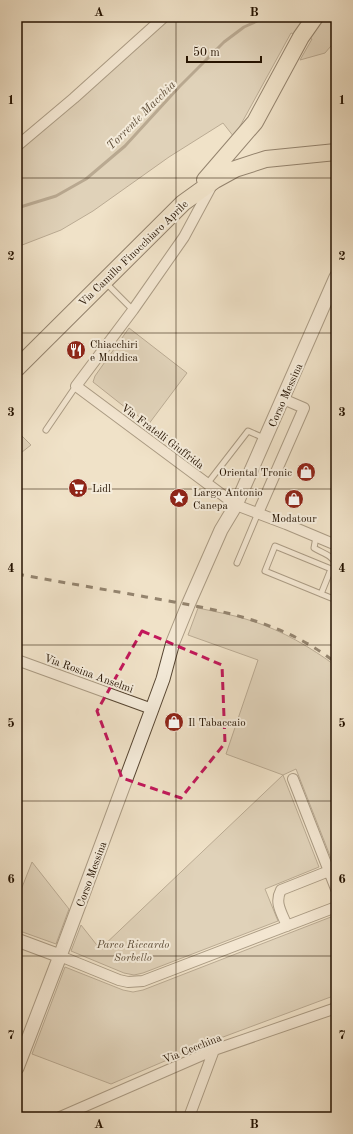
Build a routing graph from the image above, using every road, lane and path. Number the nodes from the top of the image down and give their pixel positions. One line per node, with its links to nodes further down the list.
1 (164, 17): 4 (street)
2 (315, 17): 3 (main road)
3 (255, 122): 6 (main road); 8 (main road)
4 (19, 141)
5 (336, 152): 6 (main road, Via Camillo Finocchiaro Aprile)
6 (251, 163): 7 (main road, Via Camillo Finocchiaro Aprile)
7 (215, 180): 8 (main road, Via Camillo Finocchiaro Aprile); 11 (street)
8 (183, 203): 10 (main road, Via Camillo Finocchiaro Aprile)
9 (336, 277): 14 (street, Corso Messina)
10 (104, 281): 11 (lane); 12 (main road, Via Camillo Finocchiaro Aprile)
11 (133, 310): 13 (street)
12 (17, 368)
13 (76, 386): 15 (lane); 17 (street, Via Fratelli Giuffrida)
14 (283, 399): 16 (street, Corso Messina); 19 (street)
15 (46, 430)
16 (266, 439): 17 (lane); 18 (street, Corso Messina)
17 (207, 484): 18 (street, Via Fratelli Giuffrida)
18 (234, 509): 19 (street, Via Fratelli Giuffrida); 28 (street, Corso Messina)
19 (258, 513): 20 (street, Via Fratelli Giuffrida); 22 (lane)
20 (316, 537): 21 (street, Via Fratelli Giuffrida); 23 (lane)
21 (336, 546)
22 (237, 563)
23 (336, 564)
24 (334, 570): 25 (lane); 25 (lane)
25 (321, 594): 26 (lane)
26 (336, 600)
27 (17, 660): 28 (street, Via Rosina Anselmi)
28 (152, 710): 35 (street, Corso Messina)
29 (293, 779): 30 (street)
30 (329, 870): 31 (street); 33 (street)
31 (336, 889)
32 (336, 907): 33 (street)
33 (287, 926): 35 (street)
34 (17, 940): 35 (street)
35 (60, 956): 38 (street, Corso Messina)
36 (336, 1008): 37 (street, Via Cecchina)
37 (214, 1050): 39 (street, Via Cecchina); 40 (street)
38 (17, 1068)
39 (60, 1117)
40 (189, 1117)

